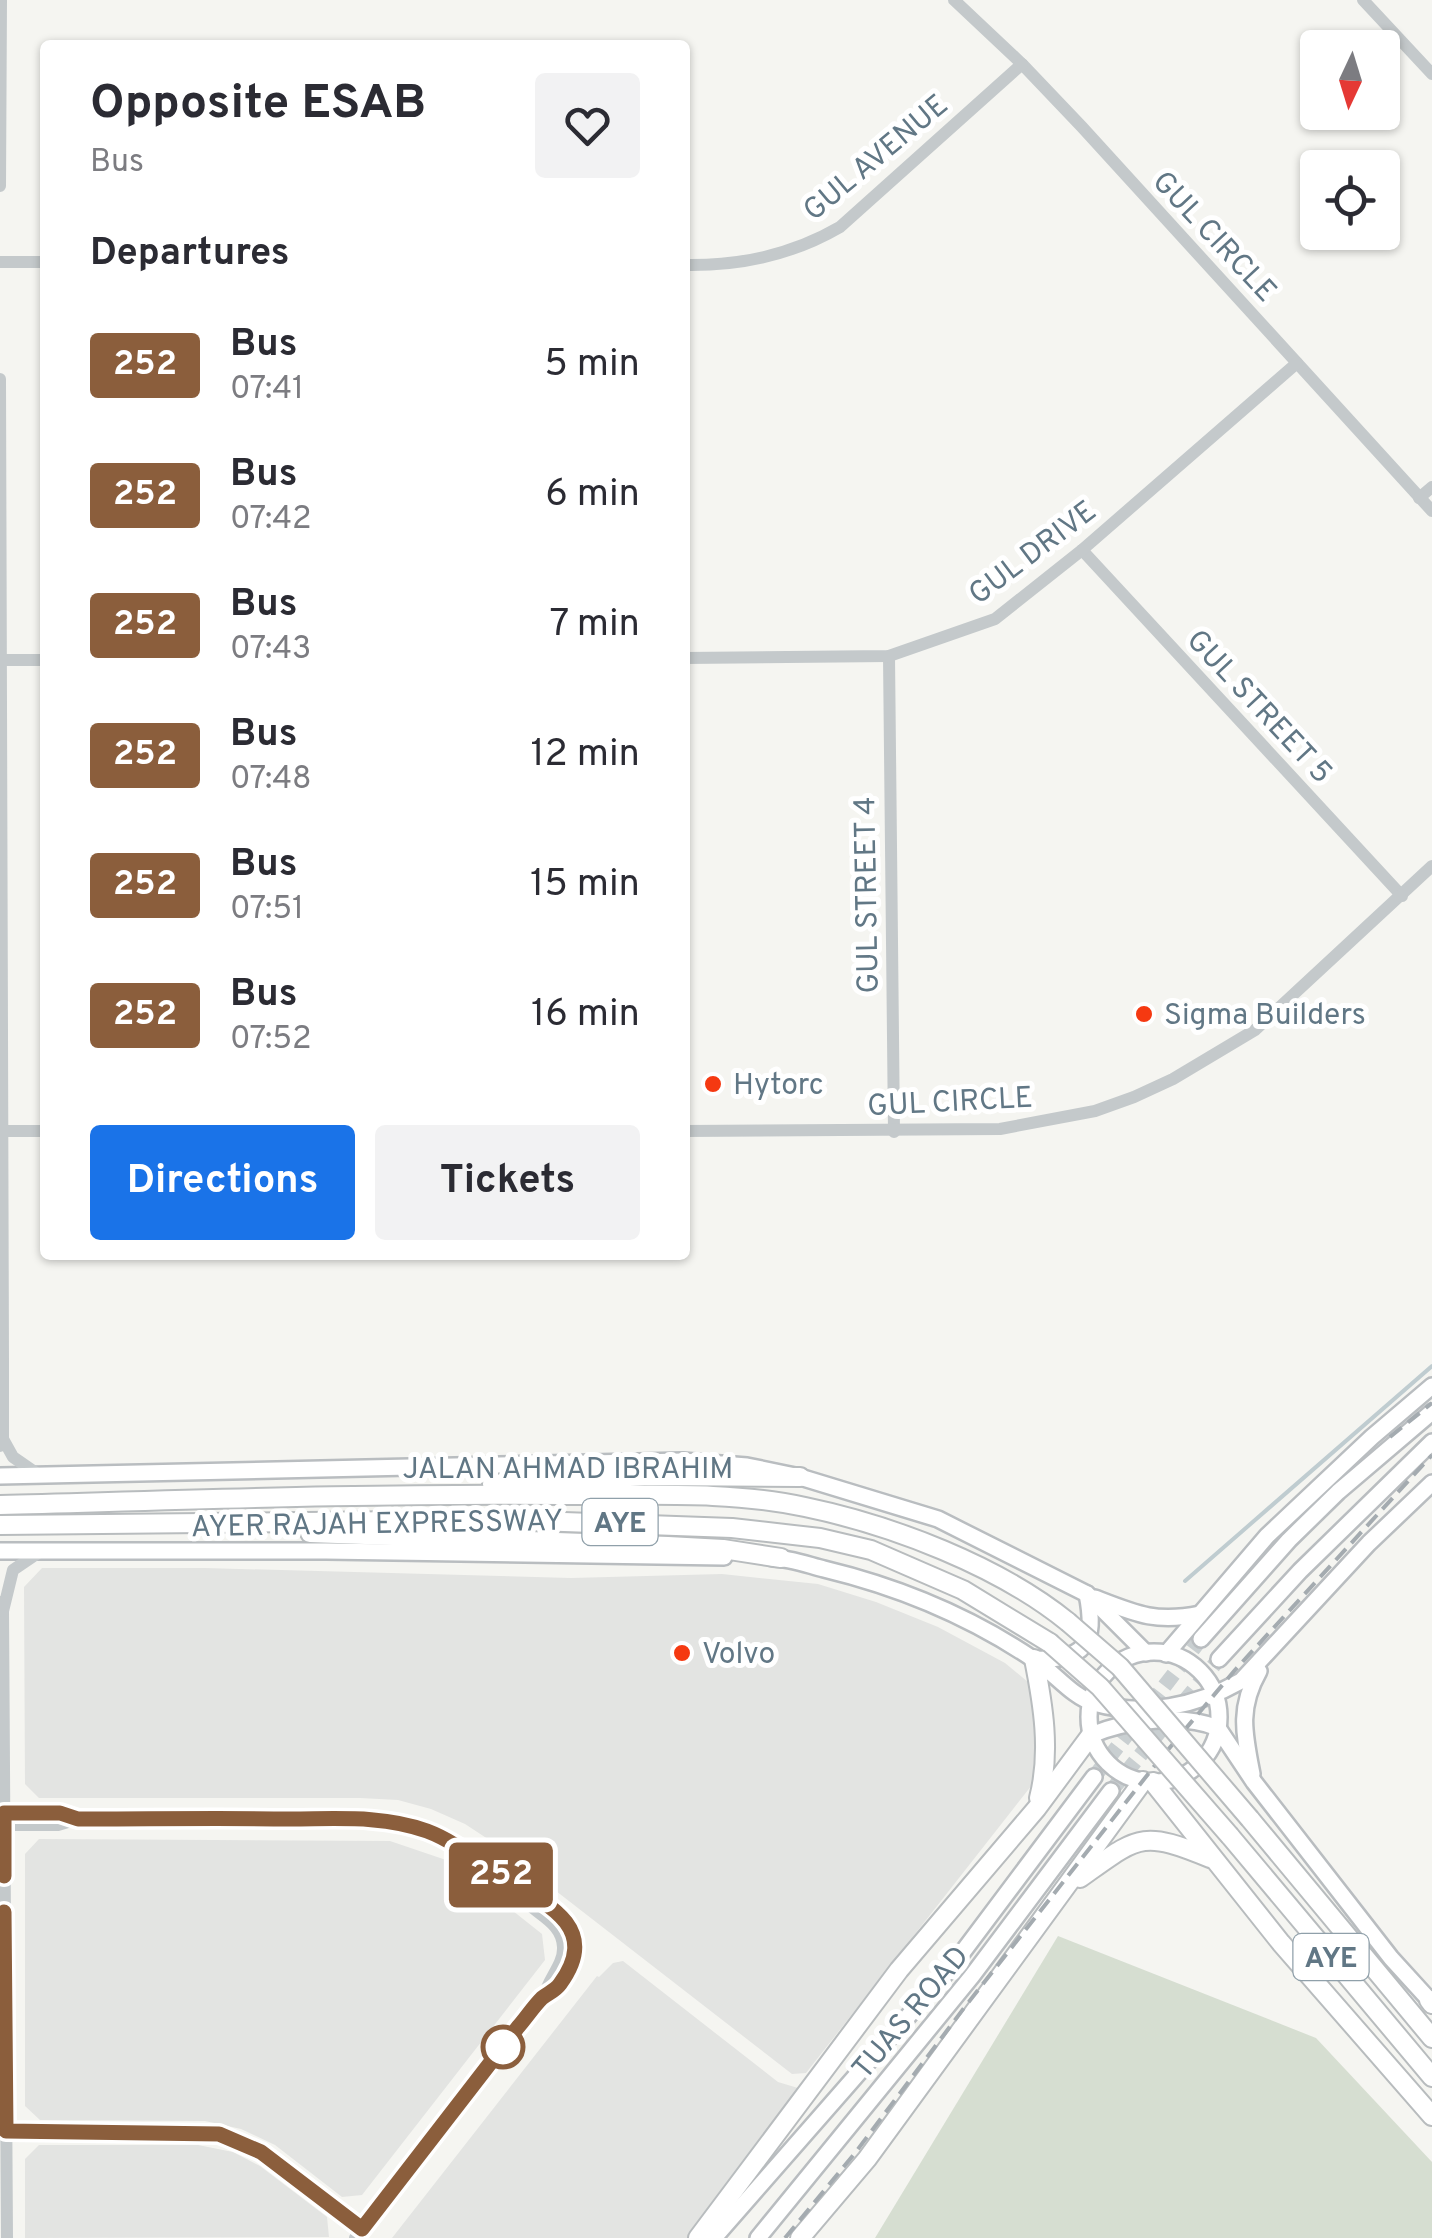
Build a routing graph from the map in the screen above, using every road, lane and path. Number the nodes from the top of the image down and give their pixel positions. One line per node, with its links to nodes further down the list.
1 (1, 0): 6 (street)
2 (954, 0): 4 (street, GUL CIRCLE)
3 (1364, 0): 5 (street)
4 (1022, 64): 9 (street, GUL AVENUE); 10 (street, GUL CIRCLE)
5 (1432, 74)
6 (0, 186)
7 (0, 262): 8 (street)
8 (40, 262)
9 (690, 265)
10 (1297, 363): 13 (street, GUL CIRCLE); 15 (street, GUL DRIVE)
11 (0, 378): 18 (street)
12 (1432, 487): 13 (street)
13 (1419, 498): 14 (street, GUL CIRCLE)
14 (1432, 512)
15 (1082, 550): 16 (street, GUL DRIVE); 21 (street, GUL STREET 5)
16 (888, 656): 17 (street, GUL DRIVE); 25 (street, GUL STREET 4)
17 (690, 658)
18 (1, 660): 19 (street); 22 (street)
19 (40, 660)
20 (1432, 866): 21 (street, GUL CIRCLE)
21 (1402, 896): 25 (street, GUL CIRCLE)
22 (1, 1131): 23 (street); 29 (street)
23 (40, 1131)
24 (690, 1131): 25 (street, GUL CIRCLE)
25 (894, 1132)
26 (1432, 1386): 43 (main road)
27 (1432, 1412): 45 (main road)
28 (1432, 1442): 49 (main road)
29 (2, 1443): 31 (street)
30 (0, 1476): 31 (main road, JALAN AHMAD IBRAHIM)
31 (41, 1476): 32 (main road, JALAN AHMAD IBRAHIM)
32 (800, 1477): 34 (highway); 41 (main road, JALAN AHMAD IBRAHIM)
33 (1432, 1483): 44 (main road)
34 (458, 1493): 35 (highway, AYER RAJAH EXPRESSWAY / AYE); 63 (highway, AYER RAJAH EXPRESSWAY / AYE, bridge)
35 (0, 1505)
36 (165, 1525): 37 (highway, AYER RAJAH EXPRESSWAY / AYE); 40 (highway); 64 (highway, AYER RAJAH EXPRESSWAY / AYE, bridge)
37 (0, 1526)
38 (0, 1551): 39 (main road)
39 (40, 1552): 40 (main road); 42 (street)
40 (780, 1558): 48 (main road)
41 (1087, 1594): 43 (main road); 46 (main road, JALAN AHMAD IBRAHIM); 48 (main road)
42 (2, 1606): 59 (street)
43 (1200, 1614): 47 (main road)
44 (1283, 1634): 50 (main road); 56 (main road)
45 (1201, 1639)
46 (1146, 1653): 47 (main road); 51 (main road)
47 (1166, 1654): 50 (main road)
48 (1034, 1659): 51 (main road); 58 (highway)
49 (1219, 1659)
50 (1215, 1696): 51 (main road); 52 (main road)
51 (1090, 1703): 53 (main road)
52 (1218, 1728): 53 (main road); 55 (main road); 56 (main road)
53 (1091, 1734): 55 (main road); 58 (highway)
54 (1094, 1777): 70 (main road, TUAS ROAD)
55 (1148, 1781): 60 (highway); 61 (highway)
56 (1254, 1782): 62 (main road)
57 (1111, 1790): 71 (main road, TUAS ROAD)
58 (1037, 1808): 69 (highway)
59 (2, 1819): 66 (street); 67 (street)
60 (1214, 1859): 61 (highway); 65 (highway)
61 (1068, 1886): 72 (highway)
62 (1431, 2002)
63 (1432, 2038)
64 (1432, 2077)
65 (1432, 2116)
66 (3, 2131): 67 (street); 68 (street)
67 (358, 2233)
68 (7, 2238)
69 (698, 2238)
70 (714, 2238)
71 (758, 2238)
72 (800, 2238)

